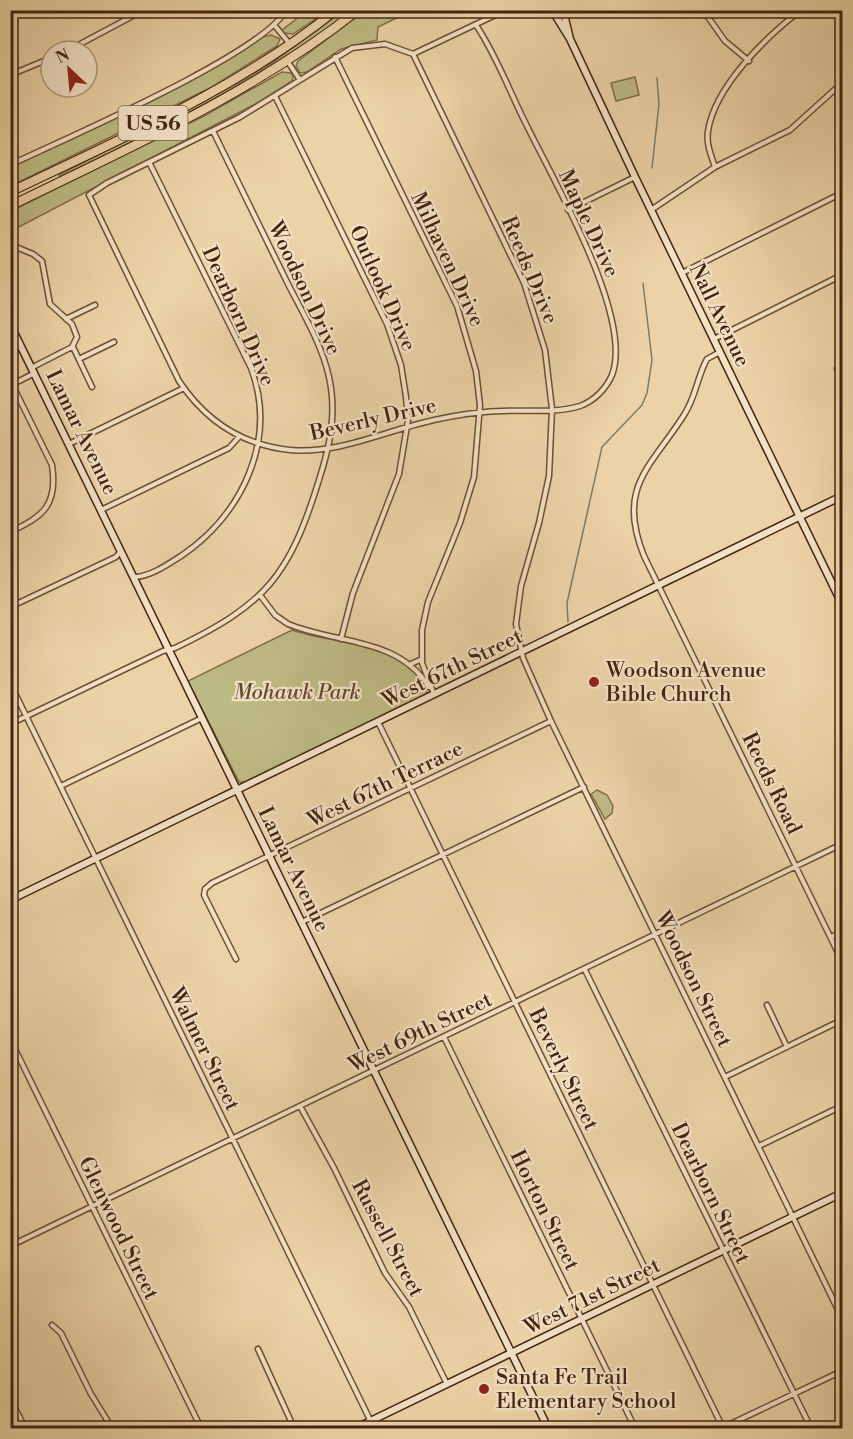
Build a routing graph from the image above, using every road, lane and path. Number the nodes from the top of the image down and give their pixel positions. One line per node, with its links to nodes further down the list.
1 (144, 10): 12 (street)
2 (286, 10): 11 (street)
3 (336, 10): 14 (highway, US 56)
4 (358, 10): 18 (highway, US 56)
5 (506, 10): 10 (street)
6 (552, 10): 13 (street, Nall Avenue)
7 (562, 10): 13 (street, Nall Avenue)
8 (703, 10): 17 (street)
9 (801, 10): 17 (street)
10 (476, 25): 15 (street); 32 (street, Maple Drive)
11 (275, 26): 14 (street); 26 (street)
12 (90, 39)
13 (570, 39): 28 (street, Nall Avenue)
14 (290, 45): 29 (highway, US 56)
15 (413, 54): 16 (street); 51 (street, Reeds Drive)
16 (335, 57): 21 (street); 52 (street, Milhaven Drive)
17 (748, 61): 27 (street)
18 (288, 62): 21 (street); 31 (highway, US 56)
19 (39, 63): 20 (street)
20 (10, 75)
21 (300, 80): 23 (street)
22 (843, 83): 27 (street)
23 (275, 96): 24 (street); 53 (street, Outlook Drive)
24 (213, 131): 25 (street); 57 (street, Woodson Drive)
25 (149, 162): 50 (street, Beverly Drive); 56 (street, Dearborn Drive)
26 (10, 165)
27 (715, 167): 33 (street)
28 (635, 177): 32 (street); 33 (street, Nall Avenue)
29 (10, 192)
30 (843, 194): 35 (street)
31 (10, 206)
32 (568, 210): 51 (street, Maple Drive)
33 (651, 210): 35 (street, Nall Avenue)
34 (11, 246): 38 (street)
35 (681, 273): 40 (street, Nall Avenue)
36 (843, 275): 40 (street)
37 (95, 305): 38 (street)
38 (66, 319): 42 (street)
39 (10, 324): 47 (street, Lamar Avenue)
40 (714, 339): 43 (street, Nall Avenue)
41 (114, 342): 44 (street)
42 (72, 347): 44 (street); 47 (street)
43 (720, 352): 60 (street, Nall Avenue); 64 (street, Reeds Road)
44 (79, 359): 49 (street)
45 (843, 366): 46 (street)
46 (837, 369)
47 (34, 370): 48 (street); 55 (street, Lamar Avenue)
48 (12, 382): 61 (street)
49 (92, 387)
50 (184, 388): 54 (street, Beverly Drive); 55 (street)
51 (552, 409): 52 (street, Beverly Drive); 70 (street, Reeds Drive)
52 (480, 412): 53 (street, Beverly Drive); 71 (street, Milhaven Drive)
53 (407, 427): 57 (street, Beverly Drive); 68 (street, Outlook Drive)
54 (238, 438): 56 (street, Beverly Drive); 59 (street)
55 (69, 444): 59 (street, Lamar Avenue)
56 (259, 444): 57 (street, Beverly Drive); 63 (street, Dearborn Drive)
57 (329, 448): 65 (street, Woodson Drive)
58 (843, 496): 60 (street, West 67th Street)
59 (101, 510): 62 (street, Lamar Avenue)
60 (800, 517): 64 (street, West 67th Street); 66 (street, Nall Avenue)
61 (10, 532)
62 (121, 551): 63 (street, Lamar Avenue); 67 (street)
63 (135, 578): 69 (street, Lamar Avenue)
64 (659, 586): 70 (street, West 67th Street); 88 (street, Reeds Road)
65 (260, 595): 68 (street); 69 (street, Woodson Drive)
66 (843, 604)
67 (10, 607)
68 (341, 639): 72 (street)
69 (170, 649): 75 (street, Woodson Drive); 76 (street, Lamar Avenue)
70 (521, 653): 74 (street, West 67th Street); 77 (street, Woodson Street)
71 (422, 659): 72 (street); 74 (street, Milhaven Drive)
72 (411, 664): 74 (street)
73 (10, 683): 75 (street, Walmer Street)
74 (434, 695): 78 (street, West 67th Street)
75 (27, 716): 79 (street, Woodson Drive); 80 (street, Walmer Street)
76 (203, 718): 80 (street); 83 (street, Lamar Avenue)
77 (551, 721): 81 (street, Woodson Street); 82 (street, West 67th Terrace)
78 (378, 722): 82 (street, Beverly Street); 83 (street, West 67th Street)
79 (10, 724)
80 (61, 786): 87 (street, Walmer Street)
81 (584, 787): 85 (street); 92 (street, Woodson Street)
82 (410, 789): 85 (street, Beverly Street); 86 (street, West 67th Terrace)
83 (237, 790): 86 (street, Lamar Avenue); 87 (street, West 67th Street)
84 (843, 844): 88 (street, West 69th Street)
85 (442, 855): 90 (street); 97 (street, Beverly Street)
86 (269, 856): 90 (street, Lamar Avenue); 94 (street, West 67th Terrace)
87 (96, 858): 89 (street, West 67th Street); 107 (street, Walmer Street)
88 (796, 867): 92 (street, West 69th Street); 93 (street, Reeds Road)
89 (10, 900)
90 (302, 922): 103 (street, Lamar Avenue)
91 (843, 932): 93 (street)
92 (656, 935): 96 (street, West 69th Street); 104 (street, Woodson Street)
93 (831, 937): 95 (street, Reeds Road)
94 (236, 959)
95 (843, 961)
96 (585, 970): 97 (street, West 69th Street); 113 (street, Dearborn Street)
97 (515, 1004): 100 (street, West 69th Street); 114 (street, Beverly Street)
98 (767, 1005): 102 (street)
99 (843, 1020): 102 (street)
100 (444, 1037): 103 (street, West 69th Street); 116 (street, Horton Street)
101 (10, 1040): 110 (street, Glenwood Street)
102 (787, 1047): 104 (street)
103 (374, 1071): 106 (street, West 69th Street); 119 (street, Lamar Avenue)
104 (725, 1077): 108 (street, Woodson Street)
105 (843, 1106): 108 (street)
106 (300, 1107): 107 (street, West 69th Street); 121 (street, Russell Street)
107 (232, 1139): 110 (street, West 69th Street); 124 (street, Walmer Street)
108 (759, 1146): 111 (street, Woodson Street)
109 (843, 1193): 111 (street, West 71st Street)
110 (93, 1206): 112 (street, West 69th Street); 127 (street, Glenwood Street)
111 (793, 1217): 113 (street, West 71st Street); 115 (street, Woodson Street)
112 (10, 1246)
113 (723, 1251): 114 (street, West 71st Street); 122 (street, Dearborn Street)
114 (652, 1285): 116 (street, West 71st Street); 132 (street, Beverly Street)
115 (843, 1318)
116 (582, 1319): 119 (street, West 71st Street); 131 (street, Horton Street)
117 (52, 1325): 126 (street)
118 (258, 1349): 128 (street)
119 (512, 1353): 121 (street, West 71st Street); 130 (street, Lamar Avenue)
120 (843, 1371): 122 (street)
121 (447, 1384): 124 (street, West 71st Street)
122 (794, 1395): 132 (street); 133 (street, Dearborn Street)
123 (10, 1398): 125 (street)
124 (372, 1425): 129 (street, West 71st Street)
125 (25, 1428)
126 (112, 1428)
127 (201, 1428)
128 (294, 1428)
129 (356, 1428)
130 (548, 1428)
131 (635, 1428)
132 (725, 1428)
133 (811, 1428)

